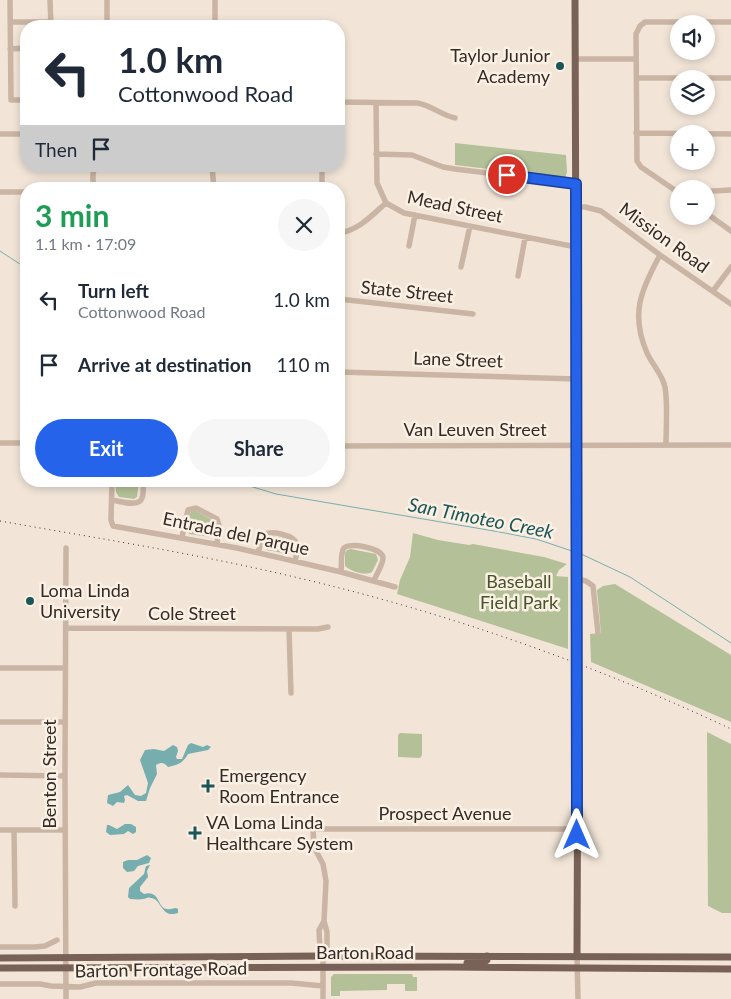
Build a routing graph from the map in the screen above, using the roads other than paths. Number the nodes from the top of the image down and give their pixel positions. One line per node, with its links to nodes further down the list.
1 (10, 0): 9 (street)
2 (50, 0): 6 (street)
3 (107, 0): 7 (street)
4 (215, 0): 8 (street)
5 (575, 0): 14 (main road)
6 (51, 20)
7 (107, 20)
8 (215, 20)
9 (10, 22): 10 (street); 12 (street)
10 (20, 22)
11 (731, 22): 15 (street)
12 (10, 48): 13 (street); 18 (street)
13 (20, 48)
14 (575, 58): 15 (street); 27 (main road)
15 (636, 58): 16 (street)
16 (637, 78): 17 (street); 22 (street)
17 (731, 78)
18 (20, 100)
19 (345, 102): 20 (street)
20 (376, 103): 21 (street); 26 (street)
21 (455, 118)
22 (636, 133): 25 (street); 28 (street)
23 (0, 134): 24 (street)
24 (20, 134)
25 (731, 134)
26 (376, 154): 27 (street); 33 (street)
27 (576, 184): 34 (main road)
28 (670, 187)
29 (731, 190): 30 (street)
30 (715, 191)
31 (0, 192): 32 (street)
32 (20, 192)
33 (386, 203): 35 (street, Mead Street); 39 (street, Mead Street)
34 (576, 207): 42 (main road); 43 (street, Mission Road)
35 (415, 215): 37 (street, Mead Street); 41 (street)
36 (715, 219): 38 (street)
37 (470, 226): 40 (street, Mead Street); 44 (street)
38 (731, 230)
39 (345, 232)
40 (525, 238): 42 (street, Mead Street); 46 (street)
41 (409, 246)
42 (576, 247): 52 (main road)
43 (660, 255): 47 (street, Mission Road); 56 (street)
44 (461, 267)
45 (731, 267): 47 (street)
46 (518, 276)
47 (713, 291): 49 (street, Mission Road)
48 (345, 300): 50 (street, State Street)
49 (731, 304)
50 (473, 314)
51 (345, 372): 52 (street, Lane Street)
52 (577, 379): 55 (main road)
53 (0, 443): 54 (street)
54 (20, 444)
55 (576, 445): 56 (street, Van Leuven Street); 58 (street, Van Leuven Street); 68 (main road)
56 (666, 445): 57 (street, Van Leuven Street)
57 (731, 445)
58 (345, 446)
59 (112, 487): 61 (street, Entrada del Parque)
60 (143, 487): 61 (street)
61 (112, 500): 62 (street, Entrada del Parque)
62 (182, 537): 63 (street, Entrada del Parque); 63 (street)
63 (217, 544): 65 (street, Entrada del Parque)
64 (66, 548): 72 (street, Benton Street)
65 (258, 552): 66 (street, Entrada del Parque); 66 (street)
66 (295, 560): 67 (street, Entrada del Parque)
67 (341, 572): 69 (street, Entrada del Parque); 69 (street)
68 (577, 579): 74 (street); 82 (main road, bridge)
69 (374, 580): 70 (street, Entrada del Parque)
70 (395, 587)
71 (328, 627): 73 (street, Cole Street)
72 (66, 628): 73 (street, Cole Street); 76 (street, Benton Street)
73 (289, 629): 77 (street)
74 (598, 633)
75 (0, 668): 76 (street)
76 (65, 668): 79 (street, Benton Street)
77 (290, 693)
78 (0, 722): 79 (street)
79 (65, 722): 81 (street, Benton Street)
80 (0, 775): 81 (street)
81 (64, 776): 85 (street, Benton Street)
82 (577, 828): 89 (street, Prospect Avenue); 91 (main road)
83 (0, 830): 84 (street)
84 (14, 830): 85 (street); 86 (street)
85 (65, 830): 94 (street, Benton Street)
86 (15, 906)
87 (57, 940): 88 (street)
88 (0, 947)
89 (322, 956): 90 (main road, Barton Road); 94 (main road, Barton Road); 98 (street)
90 (487, 956): 91 (main road, Barton Road); 96 (main road)
91 (577, 956): 92 (main road, Barton Road); 99 (street)
92 (731, 957)
93 (0, 958): 94 (main road, Barton Road)
94 (66, 958): 95 (street, Benton Street)
95 (66, 967): 97 (main road, Barton Road); 98 (main road, Barton Road); 103 (street, Benton Street)
96 (443, 967): 98 (main road, Barton Road); 99 (main road, Barton Road)
97 (0, 968)
98 (322, 968): 102 (street)
99 (578, 968): 100 (main road, Barton Road); 106 (street)
100 (731, 969)
101 (0, 984): 103 (street, Barton Frontage Road)
102 (323, 986): 103 (street, Barton Frontage Road); 105 (street)
103 (66, 987): 104 (street, Benton Street)
104 (66, 999)
105 (323, 999)
106 (578, 999)

